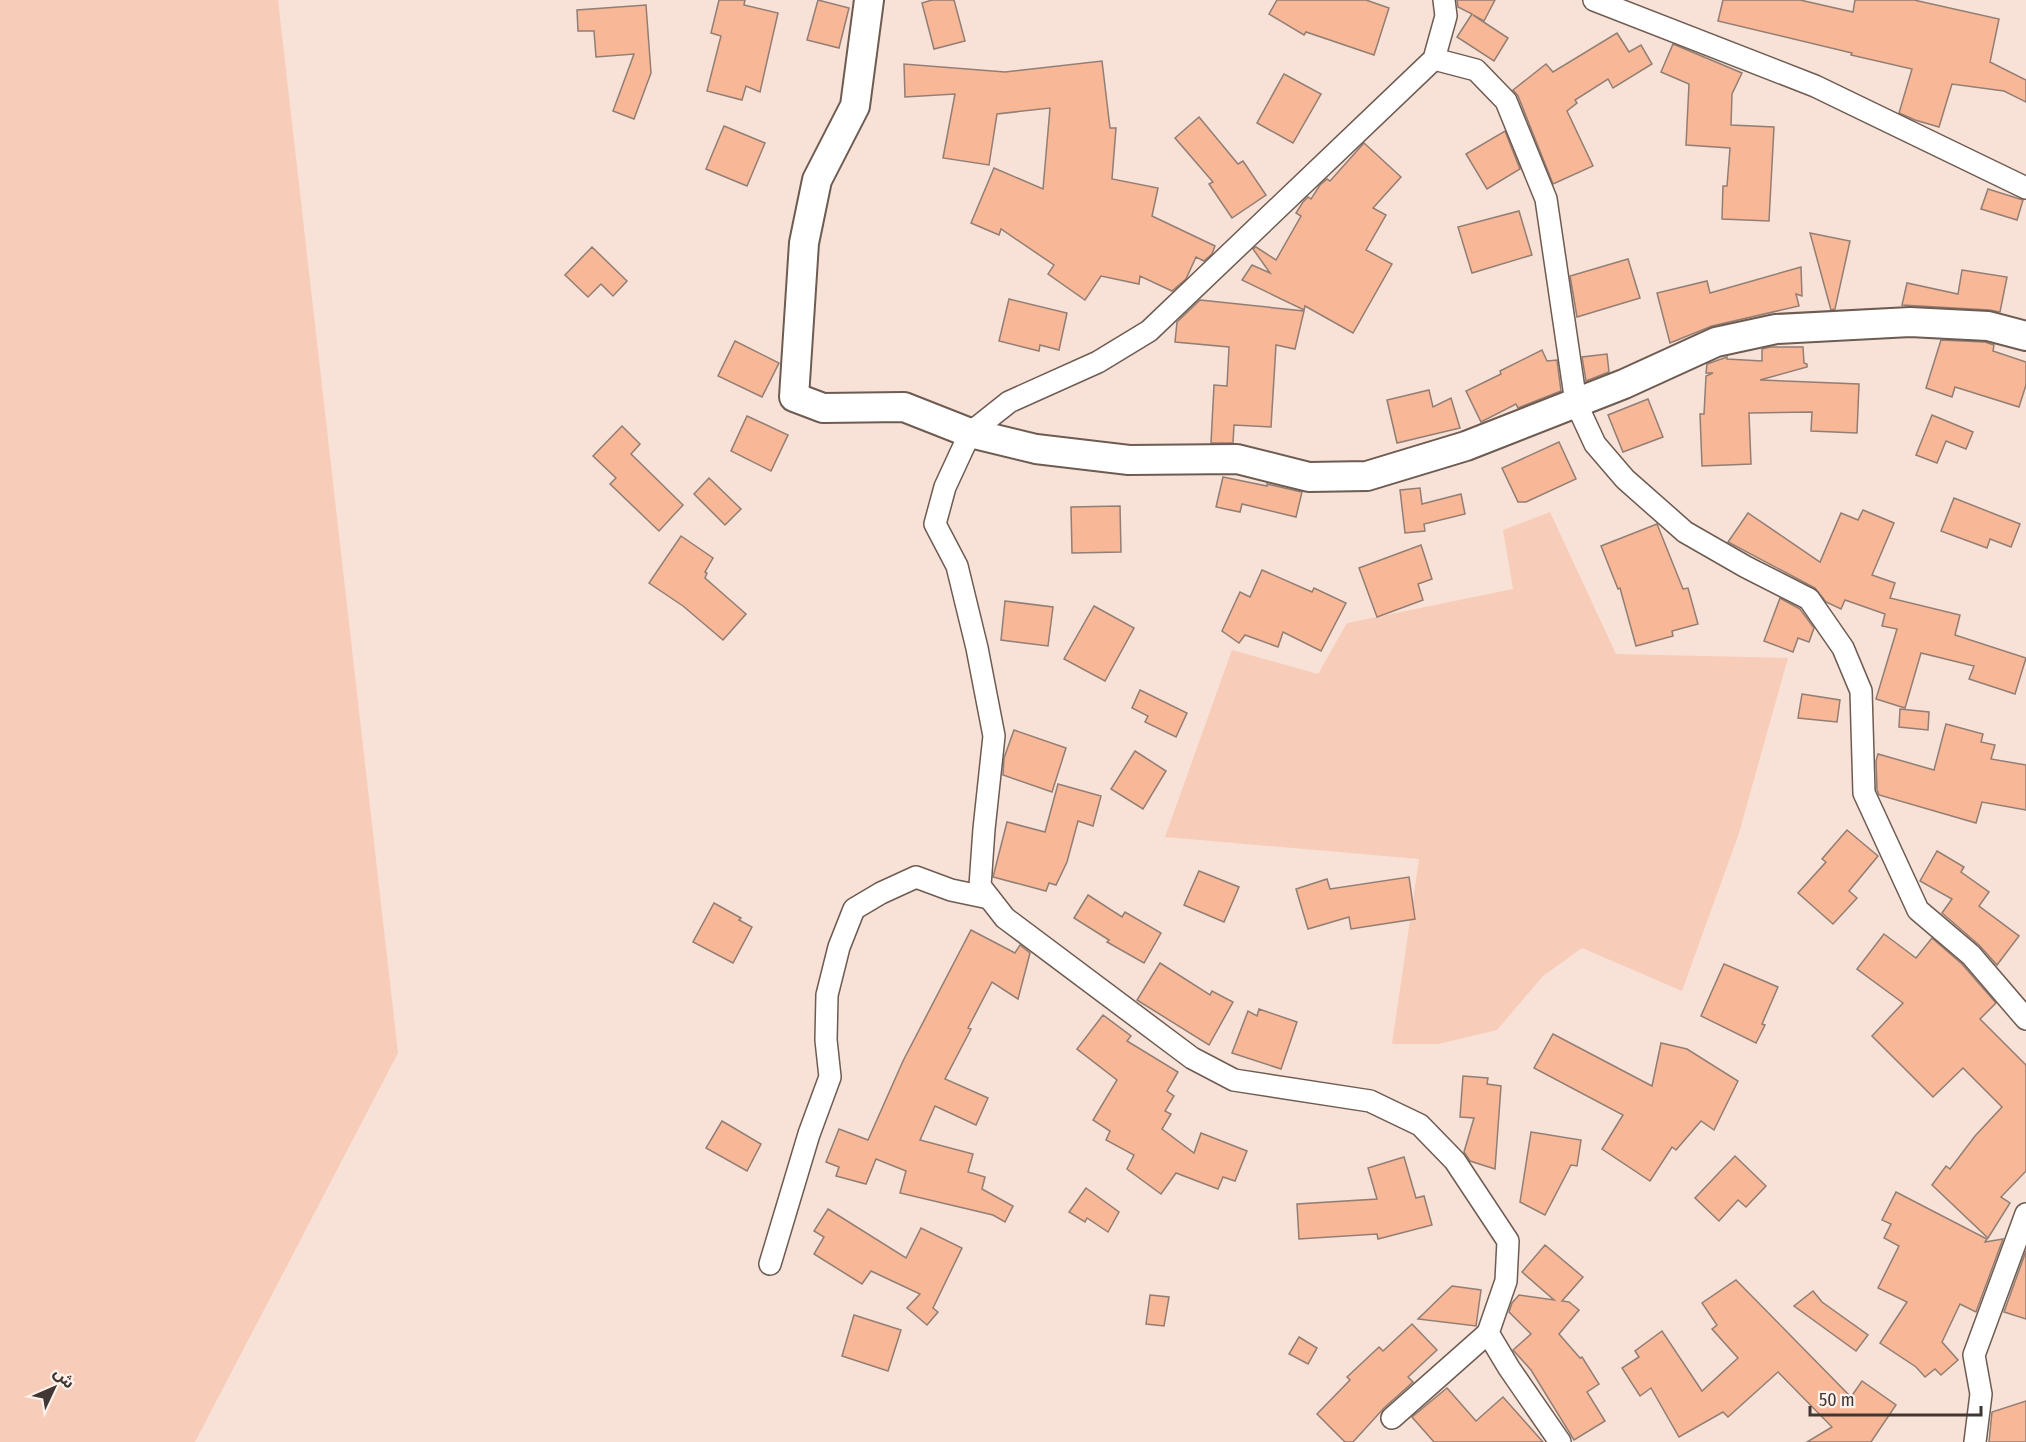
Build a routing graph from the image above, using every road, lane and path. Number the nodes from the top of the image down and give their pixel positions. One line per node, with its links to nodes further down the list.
1 (869, 0): 8 (street)
2 (1444, 0): 4 (street)
3 (1594, 0): 5 (street)
4 (1434, 59): 7 (street); 8 (street)
5 (2026, 188)
6 (2026, 336): 7 (street)
7 (1576, 403): 8 (street); 10 (street)
8 (970, 433): 9 (street)
9 (989, 898): 12 (street); 13 (street)
10 (2026, 1019)
11 (2026, 1214): 16 (street)
12 (770, 1264)
13 (1488, 1333): 14 (street); 15 (street)
14 (1392, 1418)
15 (1560, 1442)
16 (1975, 1442)

